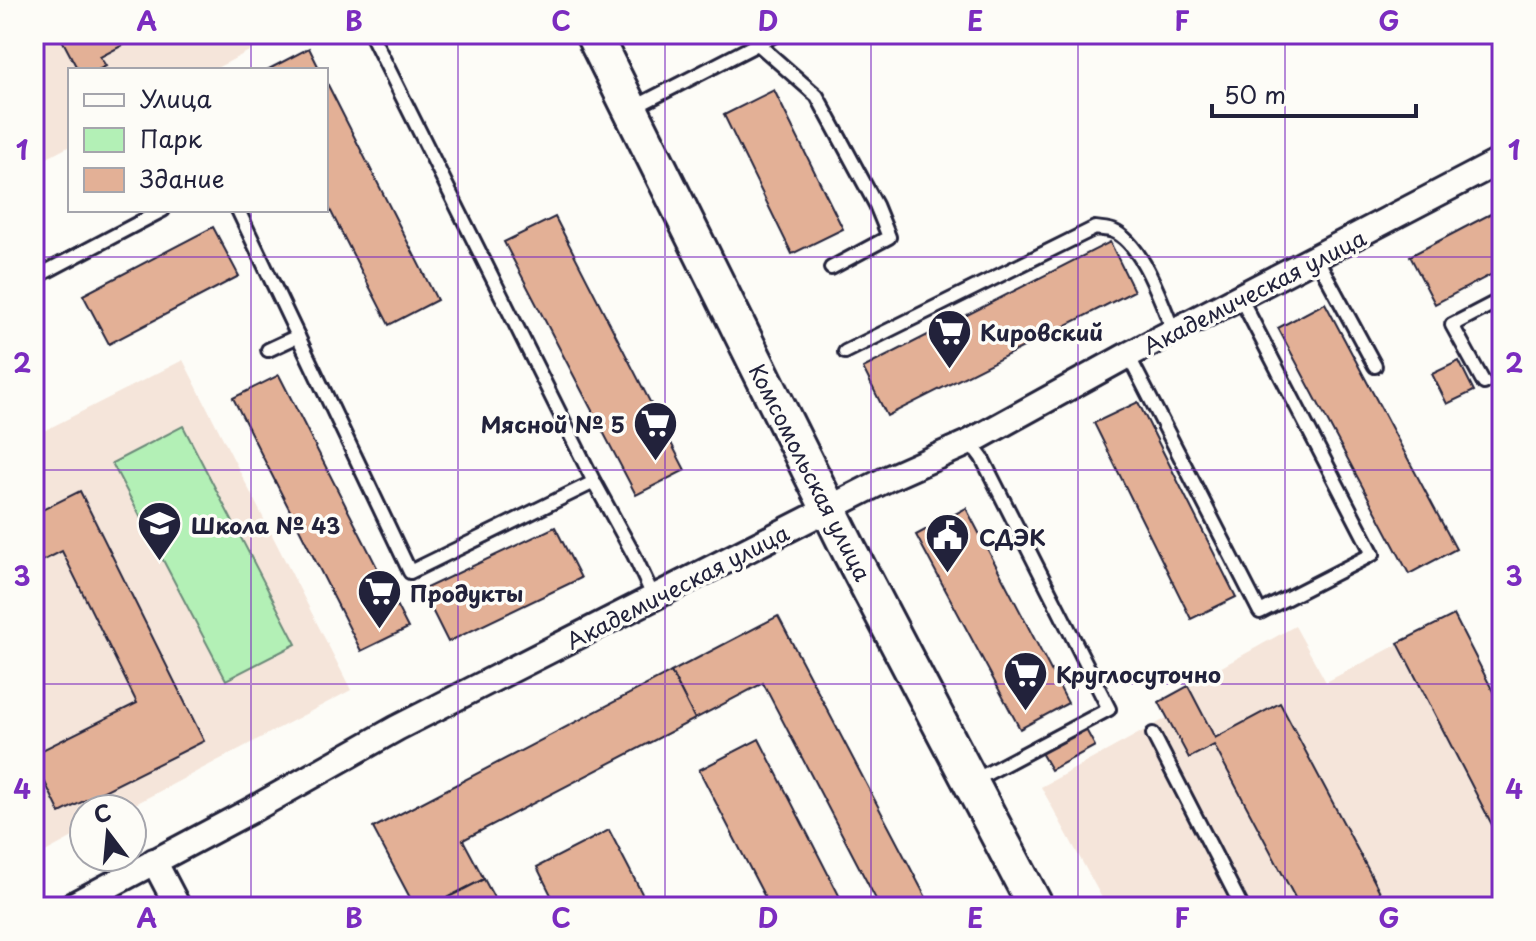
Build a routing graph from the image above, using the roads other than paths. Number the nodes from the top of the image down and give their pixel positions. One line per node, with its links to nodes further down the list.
1 (371, 34): 22 (lane)
2 (593, 34): 5 (main road, Комсомольская улица)
3 (777, 34): 4 (lane)
4 (758, 44): 5 (lane); 10 (lane)
5 (631, 110): 23 (main road, Комсомольская улица)
6 (1502, 160): 9 (street, Академическая улица)
7 (159, 212): 11 (lane)
8 (239, 212): 15 (lane)
9 (1317, 259): 12 (street, Академическая улица); 19 (lane)
10 (831, 268)
11 (34, 278)
12 (1240, 297): 14 (street, Академическая улица); 18 (lane)
13 (1502, 299): 20 (lane)
14 (1174, 332): 17 (lane); 18 (street, Академическая улица)
15 (298, 336): 16 (lane); 22 (lane)
16 (268, 350)
17 (845, 352)
18 (1128, 355): 21 (street, Академическая улица)
19 (1375, 366)
20 (1484, 383)
21 (970, 442): 23 (street, Академическая улица); 26 (lane)
22 (594, 482): 24 (lane)
23 (828, 509): 24 (street, Академическая улица); 26 (main road, Комсомольская улица)
24 (654, 598): 27 (street, Академическая улица)
25 (1153, 734): 31 (lane)
26 (970, 782): 30 (main road, Комсомольская улица)
27 (154, 861): 28 (street, Академическая улица); 29 (street)
28 (69, 907)
29 (178, 907)
30 (1036, 907)
31 (1242, 907)

